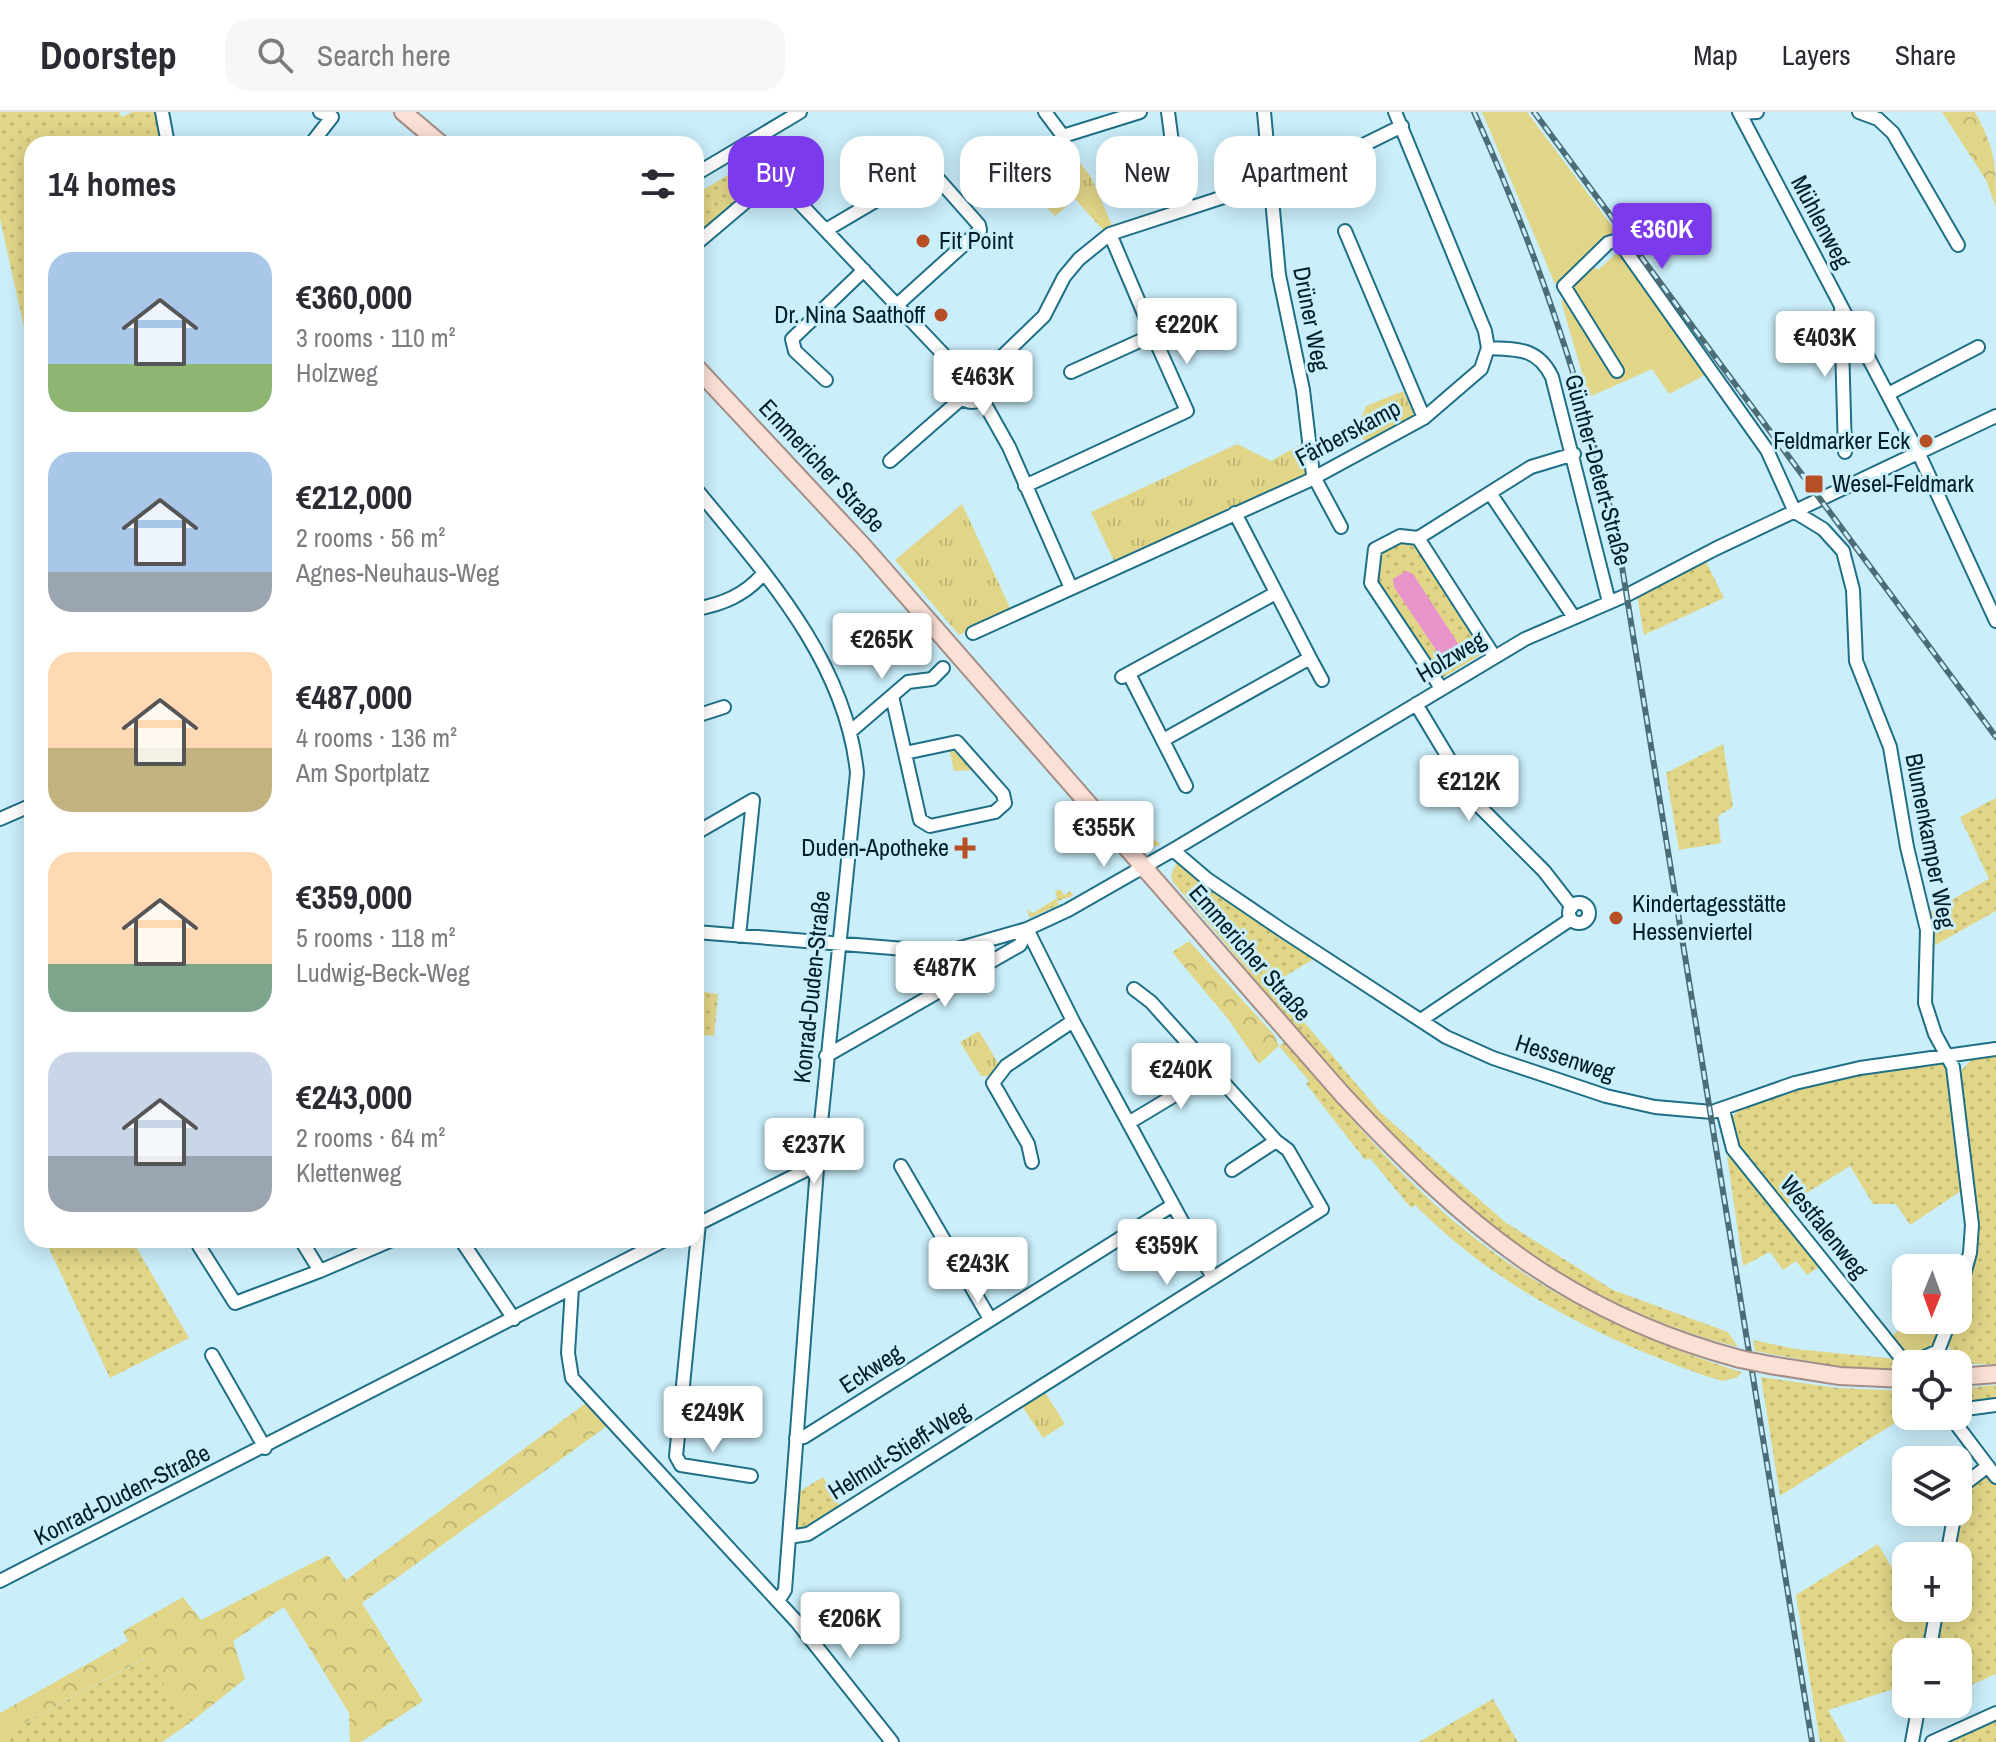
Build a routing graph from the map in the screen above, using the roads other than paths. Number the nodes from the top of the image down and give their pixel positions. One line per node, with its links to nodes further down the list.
1 (162, 112): 14 (street)
2 (403, 112): 16 (main road)
3 (800, 112): 17 (street)
4 (1045, 112): 5 (street)
5 (1140, 112)
6 (1168, 112): 18 (street)
7 (1264, 112): 19 (street, Drüner Weg)
8 (1395, 112): 13 (street)
9 (1757, 112): 11 (street)
10 (1859, 112): 31 (street)
11 (1739, 113): 34 (street, Mühlenweg)
12 (326, 114): 15 (street)
13 (1402, 126): 20 (street); 37 (street)
14 (166, 136)
15 (315, 136)
16 (432, 136)
17 (760, 136)
18 (1171, 136)
19 (1266, 136)
20 (1376, 139)
21 (728, 155): 22 (street)
22 (704, 169)
23 (738, 208): 30 (street)
24 (805, 208): 27 (street)
25 (1185, 208): 29 (street)
26 (1272, 208): 53 (street, Drüner Weg)
27 (826, 230): 32 (street); 33 (street)
28 (1345, 231): 48 (street)
29 (1110, 234): 35 (street); 41 (street)
30 (704, 237)
31 (1958, 245)
32 (864, 270): 33 (street); 43 (street)
33 (897, 305): 40 (street)
34 (1841, 305): 44 (street, Mühlenweg); 49 (street)
35 (1153, 335): 39 (street); 54 (street)
36 (1978, 347): 44 (street)
37 (1488, 348): 48 (street, Färberskamp); 50 (street, Günther-Detert-Straße)
38 (1617, 371): 57 (street)
39 (1071, 372)
40 (963, 375): 41 (street); 45 (street)
41 (983, 375): 46 (street)
42 (704, 376): 86 (main road, Emmericher Straße)
43 (826, 380)
44 (1888, 394): 51 (street, Mühlenweg)
45 (962, 398): 46 (street); 52 (street)
46 (982, 399): 54 (street)
47 (1996, 416): 51 (street, Holzweg)
48 (1424, 418): 53 (street, Färberskamp)
49 (1845, 452)
50 (1574, 454): 55 (street); 64 (street, Günther-Detert-Straße)
51 (1919, 454): 57 (street, Holzweg); 67 (street, Mühlenweg)
52 (890, 461)
53 (1313, 475): 58 (street, Färberskamp); 59 (street, Drüner Weg)
54 (1025, 486): 62 (street)
55 (1490, 493): 60 (street); 66 (street)
56 (704, 499): 61 (street, Konrad-Duden-Straße)
57 (1795, 512): 64 (street, Holzweg); 97 (street, Blumenkamper Weg)
58 (1235, 513): 62 (street, Färberskamp); 63 (street)
59 (1341, 527)
60 (1418, 538): 69 (street); 73 (street)
61 (763, 574): 65 (street); 78 (street, Konrad-Duden-Straße)
62 (1071, 588): 68 (street, Färberskamp)
63 (1276, 593): 70 (street); 79 (street)
64 (1609, 602): 66 (street, Holzweg)
65 (704, 607)
66 (1573, 616): 69 (street, Holzweg)
67 (1996, 621)
68 (973, 633)
69 (1494, 656): 73 (street, Holzweg)
70 (1310, 658): 72 (street); 79 (street)
71 (943, 668): 74 (street)
72 (1322, 680)
73 (1441, 688): 75 (street, Holzweg)
74 (892, 696): 78 (street); 80 (street)
75 (1416, 704): 85 (street, Holzweg); 94 (street)
76 (724, 707): 77 (street)
77 (704, 713)
78 (851, 731): 90 (street, Konrad-Duden-Straße)
79 (1165, 739): 81 (street)
80 (905, 753): 80 (street)
81 (1186, 786)
82 (24, 808): 83 (street)
83 (0, 819)
84 (704, 828): 89 (street)
85 (1173, 850): 86 (street, Holzweg); 94 (street, Hessenweg)
86 (1143, 867): 87 (street, Holzweg); 123 (main road, Emmericher Straße, bridge)
87 (1027, 929): 91 (street); 92 (street); 95 (street)
88 (704, 933): 89 (street)
89 (739, 936): 90 (street)
90 (837, 944): 91 (street); 98 (street, Konrad-Duden-Straße)
91 (970, 946): 92 (street)
92 (960, 980): 98 (street)
93 (1134, 989): 99 (street)
94 (1421, 1020): 100 (street, Hessenweg)
95 (1073, 1021): 101 (street); 104 (street)
96 (1996, 1049): 97 (street, Hessenweg)
97 (1948, 1055): 100 (street, Hessenweg); 115 (street, Blumenkamper Weg)
98 (826, 1056): 103 (street, Konrad-Duden-Straße)
99 (1215, 1071): 101 (street); 102 (street)
100 (1723, 1110): 121 (street, Westfalenweg)
101 (1130, 1122): 107 (street)
102 (1276, 1141): 106 (street); 117 (street, Helmut-Stieff-Weg)
103 (818, 1152): 108 (street); 129 (street, Konrad-Duden-Straße)
104 (1032, 1162)
105 (901, 1166): 120 (street)
106 (1232, 1170)
107 (1173, 1205): 117 (street); 120 (street, Eckweg)
108 (704, 1221)
109 (200, 1248): 116 (street)
110 (306, 1248): 116 (street)
111 (373, 1248): 116 (street)
112 (466, 1248): 119 (street)
113 (650, 1248): 118 (street, Konrad-Duden-Straße)
114 (695, 1248): 132 (street)
115 (1970, 1254)
116 (320, 1271)
117 (1213, 1278): 134 (street, Helmut-Stieff-Weg)
118 (572, 1288): 119 (street, Konrad-Duden-Straße); 136 (street)
119 (514, 1319): 130 (street, Konrad-Duden-Straße)
120 (990, 1319): 129 (street, Eckweg)
121 (1892, 1353)
122 (212, 1355): 130 (street)
123 (1892, 1372)
124 (1996, 1374): 125 (main road)
125 (1972, 1376)
126 (1996, 1405): 127 (street)
127 (1972, 1408)
128 (1960, 1430): 131 (street)
129 (796, 1438): 134 (street, Konrad-Duden-Straße)
130 (265, 1448): 135 (street, Konrad-Duden-Straße)
131 (1992, 1472): 133 (street)
132 (751, 1476)
133 (1972, 1481)
134 (789, 1537): 136 (street, Konrad-Duden-Straße)
135 (0, 1581)
136 (778, 1601): 139 (street)
137 (1996, 1713): 141 (street)
138 (1916, 1718): 140 (street)
139 (892, 1742)
140 (1912, 1742)
141 (1932, 1742)

